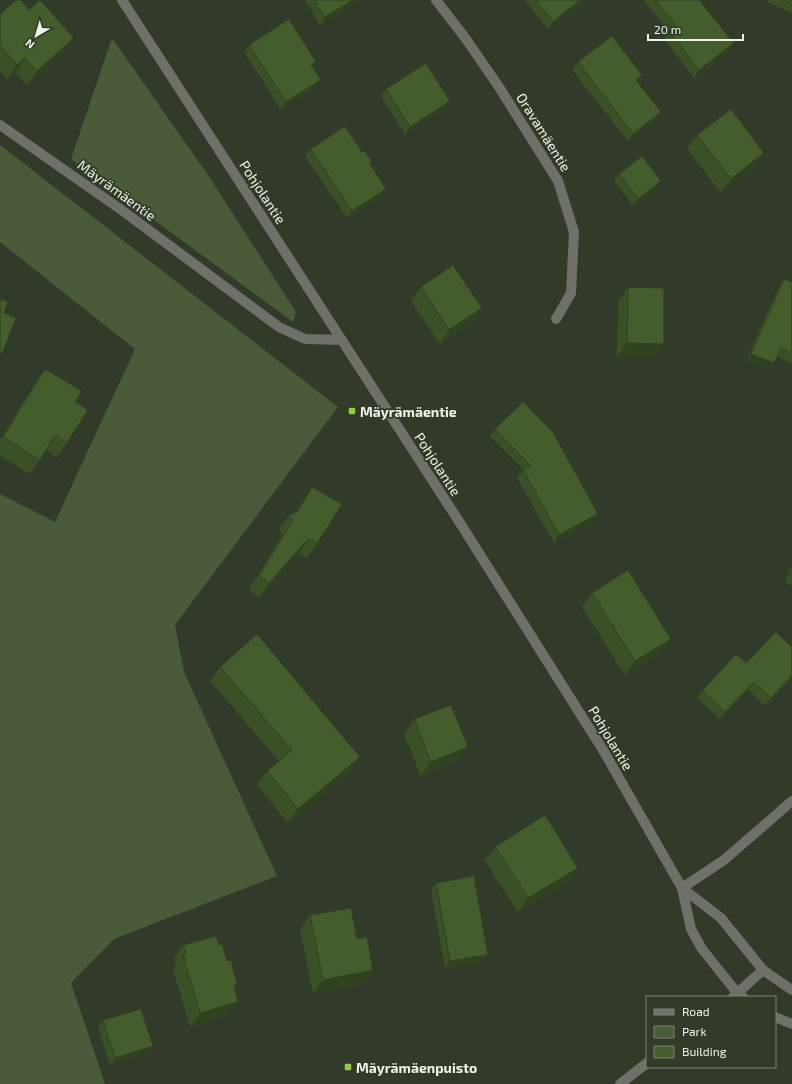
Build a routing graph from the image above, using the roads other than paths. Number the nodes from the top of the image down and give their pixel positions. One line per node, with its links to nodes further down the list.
1 (122, 0): 5 (street, Pohjolantie)
2 (436, 0): 4 (street, Oravamäentie)
3 (0, 125): 5 (street, Mäyrämäentie)
4 (556, 319)
5 (342, 340): 7 (street, Pohjolantie)
6 (792, 801): 7 (street)
7 (682, 888): 8 (street, Pohjolantie); 10 (street, Pohjolantie)
8 (763, 970): 9 (street, Pohjolantie); 10 (street)
9 (792, 990)
10 (738, 996)
11 (776, 1017): 12 (street)
12 (792, 1024)
13 (646, 1064): 14 (street)
14 (620, 1084)

